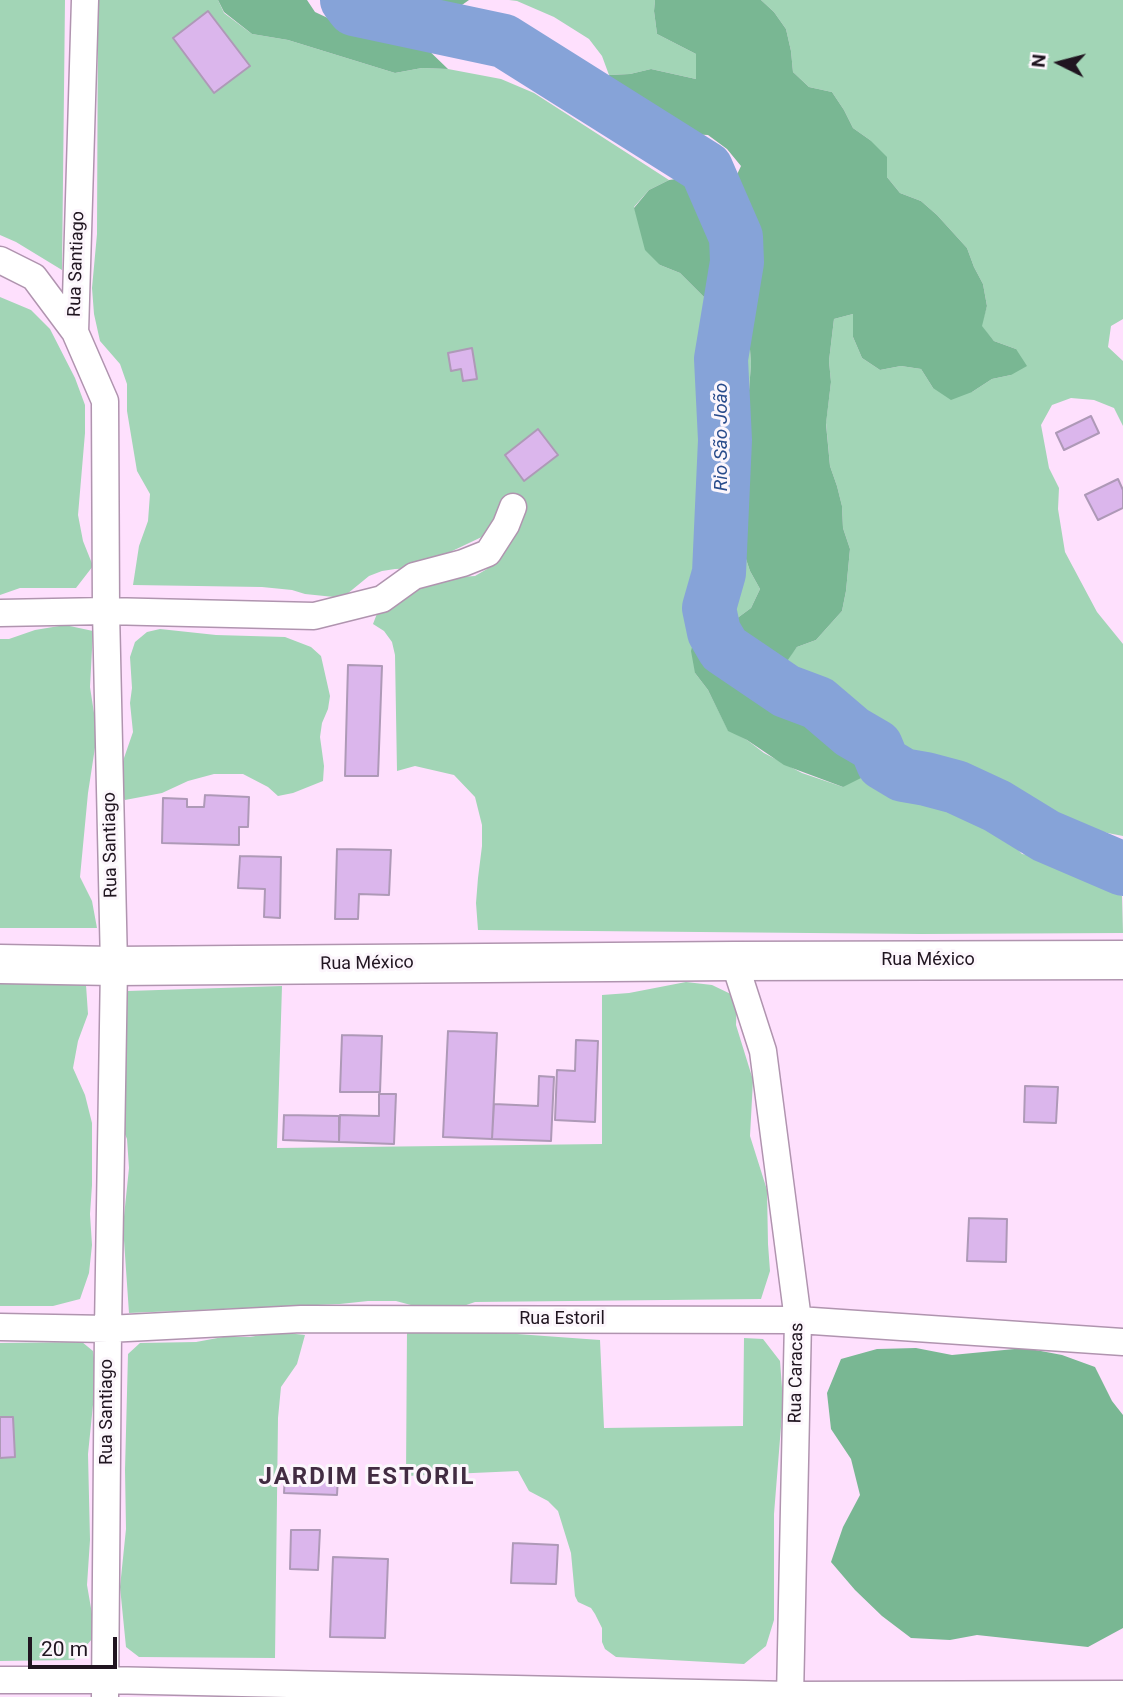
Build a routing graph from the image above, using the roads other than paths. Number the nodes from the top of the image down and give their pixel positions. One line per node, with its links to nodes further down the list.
1 (85, 0): 3 (street, Rua Santiago)
2 (0, 260): 3 (street)
3 (75, 332): 5 (street, Rua Santiago)
4 (513, 507): 5 (street)
5 (106, 611): 6 (street); 10 (street, Rua Santiago)
6 (0, 613)
7 (1123, 960): 8 (main road, Rua México)
8 (734, 961): 10 (main road, Rua México); 11 (street, Rua Caracas)
9 (0, 964): 10 (main road, Rua México)
10 (114, 966): 13 (street, Rua Santiago)
11 (799, 1320): 13 (street, Rua Estoril); 14 (street, Rua Estoril); 18 (street, Rua Caracas)
12 (0, 1327): 13 (street, Rua Estoril)
13 (108, 1329): 16 (street, Rua Santiago)
14 (1123, 1342)
15 (0, 1680): 16 (street)
16 (105, 1688): 18 (street)
17 (1123, 1694): 18 (street)
18 (790, 1696)

